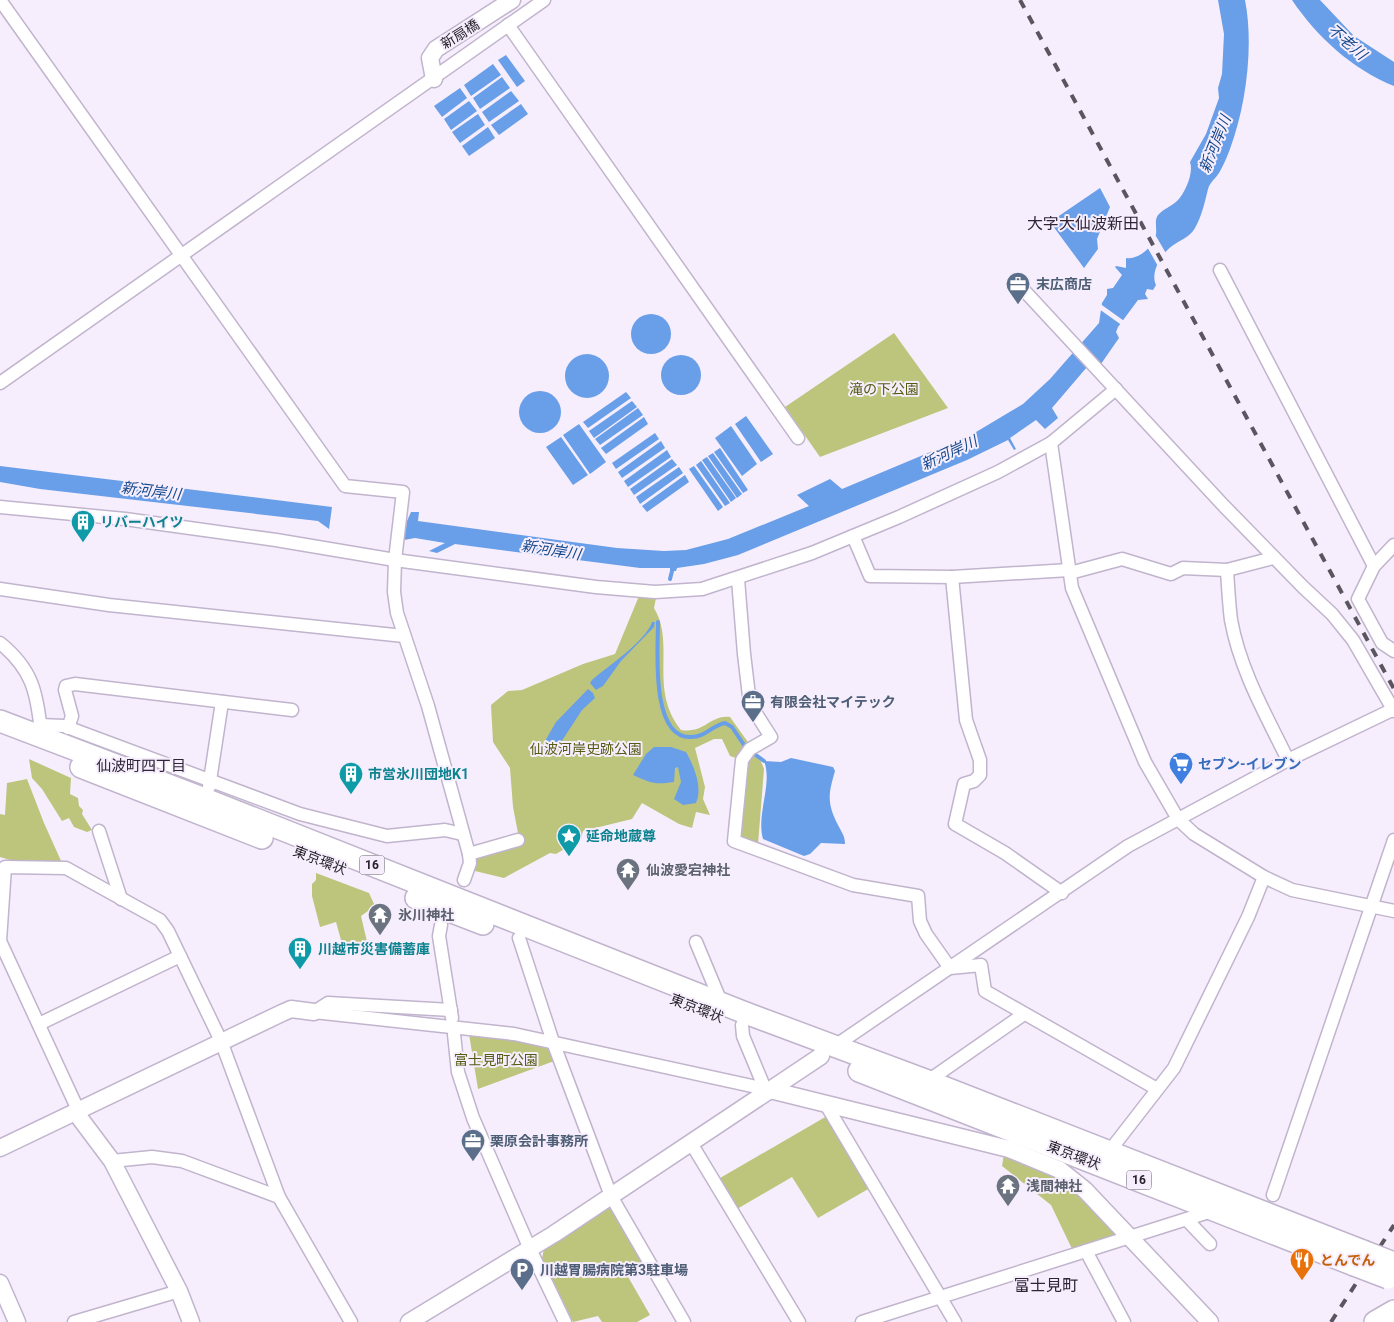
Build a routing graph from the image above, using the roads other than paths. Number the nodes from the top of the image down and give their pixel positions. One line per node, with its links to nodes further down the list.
1 (0, 0): 6 (street)
2 (512, 0): 5 (street, 新扇橋)
3 (544, 0): 4 (street)
4 (508, 25): 5 (street); 11 (street)
5 (434, 79): 6 (street)
6 (181, 254): 9 (street); 17 (street)
7 (1220, 270): 18 (street)
8 (1020, 286): 10 (street)
9 (0, 383)
10 (1116, 390): 12 (street); 16 (street)
11 (798, 438)
12 (1051, 444): 14 (street); 20 (street)
13 (0, 507): 17 (street)
14 (853, 536): 21 (street); 22 (street)
15 (1394, 545): 18 (street)
16 (1274, 558): 19 (street); 29 (street)
17 (395, 560): 22 (street); 24 (street)
18 (1374, 566): 26 (street)
19 (1227, 570): 20 (street); 34 (street)
20 (1070, 572): 21 (street); 36 (street)
21 (952, 577): 44 (street)
22 (738, 579): 52 (street)
23 (0, 589): 24 (street)
24 (404, 636): 38 (street)
25 (0, 643): 32 (street)
26 (1394, 651)
27 (222, 702): 28 (street); 31 (street); 35 (street)
28 (292, 710)
29 (1394, 710): 34 (street)
30 (0, 721): 32 (main road, 東京環状 / 16)
31 (68, 728): 32 (street); 35 (street)
32 (41, 731): 35 (main road, 東京環状 / 16)
33 (0, 734): 49 (main road, 東京環状 / 16)
34 (1288, 760): 36 (street)
35 (208, 790): 38 (street); 53 (main road, 東京環状 / 16)
36 (1178, 819): 42 (street); 44 (street)
37 (99, 831): 45 (street)
38 (462, 834): 41 (street)
39 (518, 840): 41 (street)
40 (1394, 840): 46 (street)
41 (469, 854): 43 (street)
42 (1264, 877): 46 (street); 64 (street)
43 (464, 880)
44 (1062, 893): 52 (street)
45 (121, 899): 51 (street); 56 (street)
46 (1373, 906): 47 (street); 72 (street)
47 (1394, 911)
48 (441, 925): 54 (street)
49 (519, 938): 57 (main road, 東京環状 / 16); 60 (street)
50 (696, 942): 53 (street)
51 (180, 956): 56 (street); 59 (street)
52 (950, 968): 55 (street); 61 (street)
53 (721, 1002): 61 (main road, 東京環状 / 16)
54 (314, 1012): 59 (street); 60 (street)
55 (1024, 1014): 62 (street); 64 (street)
56 (39, 1024): 66 (street)
57 (742, 1025): 61 (main road, 東京環状 / 16); 63 (street)
58 (454, 1034): 78 (street)
59 (222, 1041): 66 (street); 73 (street)
60 (554, 1042): 63 (street); 71 (street)
61 (827, 1051): 62 (main road, 東京環状 / 16); 63 (street); 74 (main road, 東京環状 / 16)
62 (928, 1081): 69 (main road, 東京環状 / 16)
63 (767, 1089): 65 (street); 67 (street)
64 (1157, 1089): 69 (street)
65 (825, 1103): 76 (street); 84 (street)
66 (78, 1112): 68 (street); 70 (street)
67 (691, 1143): 71 (street); 93 (street)
68 (0, 1148)
69 (1108, 1153): 80 (main road, 東京環状 / 16)
70 (112, 1161): 73 (street); 83 (street)
71 (611, 1196): 78 (street); 92 (street)
72 (1273, 1196)
73 (278, 1197): 89 (street)
74 (1215, 1210): 75 (street); 80 (main road, 東京環状 / 16)
75 (1187, 1220): 76 (street); 77 (street)
76 (1130, 1238): 79 (street); 97 (street)
77 (1210, 1244)
78 (530, 1249): 90 (street); 91 (street)
79 (1086, 1251): 84 (street); 96 (street)
80 (1359, 1258): 81 (main road, 東京環状 / 16, bridge)
81 (1392, 1274)
82 (0, 1284): 86 (street)
83 (179, 1291): 87 (street); 88 (street)
84 (940, 1298): 94 (street); 95 (street)
85 (1394, 1311): 98 (main road)
86 (17, 1322)
87 (74, 1322)
88 (191, 1322)
89 (351, 1322)
90 (408, 1322)
91 (565, 1322)
92 (684, 1322)
93 (798, 1322)
94 (862, 1322)
95 (955, 1322)
96 (1124, 1322)
97 (1210, 1322)
98 (1375, 1322)

